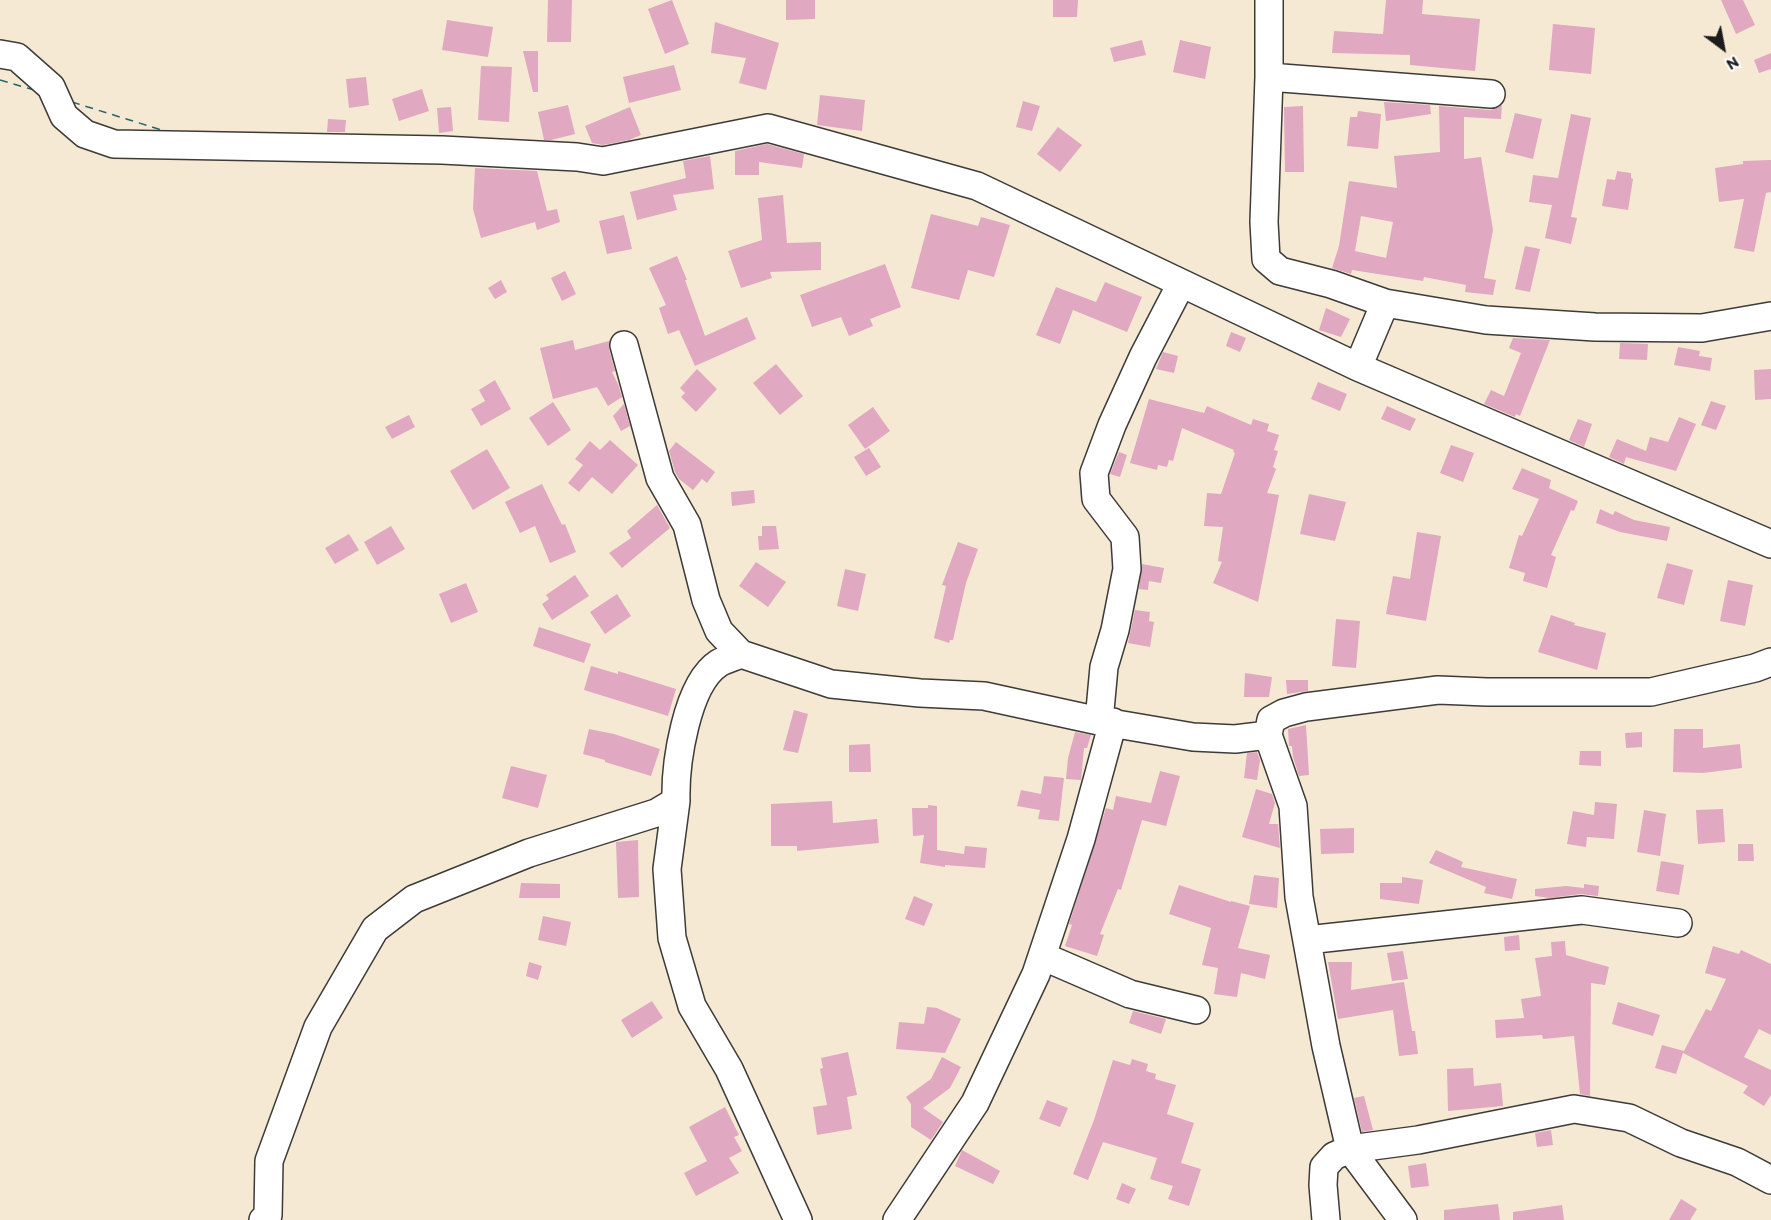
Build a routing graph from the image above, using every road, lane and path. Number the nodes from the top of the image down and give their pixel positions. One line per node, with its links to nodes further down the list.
1 (1269, 0): 3 (street)
2 (0, 54): 5 (street)
3 (1269, 77): 4 (street); 6 (street)
4 (1491, 94)
5 (1181, 284): 9 (street); 13 (street)
6 (1385, 303): 7 (street); 9 (street)
7 (1771, 316)
8 (624, 345): 11 (street)
9 (1358, 367): 10 (street)
10 (1771, 544)
11 (741, 654): 13 (street); 15 (street)
12 (1771, 662): 14 (street)
13 (1106, 722): 14 (street); 18 (street)
14 (1268, 735): 17 (street)
15 (676, 801): 22 (street); 23 (street)
16 (1678, 923): 17 (street)
17 (1307, 940): 20 (street)
18 (1042, 956): 19 (street); 24 (street)
19 (1196, 1010)
20 (1350, 1149): 21 (street); 25 (street); 26 (street)
21 (1771, 1180)
22 (263, 1220)
23 (798, 1220)
24 (897, 1220)
25 (1326, 1220)
26 (1403, 1220)

